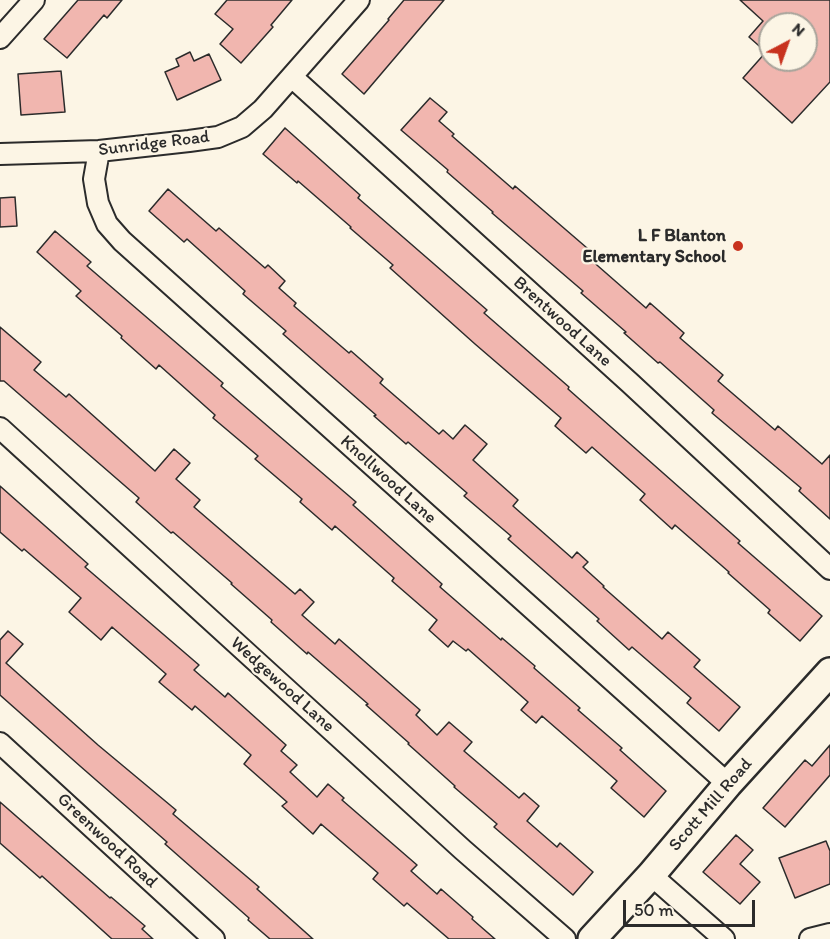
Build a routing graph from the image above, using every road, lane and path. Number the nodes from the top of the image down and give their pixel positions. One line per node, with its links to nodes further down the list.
1 (34, 0): 3 (street)
2 (359, 0): 4 (street, Sunridge Road)
3 (0, 38)
4 (292, 77): 5 (street, Sunridge Road); 8 (street, Brentwood Lane)
5 (99, 151): 6 (street, Sunridge Road); 11 (street, Knollwood Lane)
6 (0, 154)
7 (0, 428): 15 (street, Wedgewood Lane)
8 (830, 569)
9 (830, 672): 11 (street, Scott Mill Road)
10 (0, 743): 14 (street, Greenwood Road)
11 (728, 784): 12 (street, Scott Mill Road)
12 (651, 875): 16 (street, Scott Mill Road); 17 (street)
13 (830, 934): 18 (street)
14 (214, 939)
15 (565, 939)
16 (592, 939)
17 (724, 939)
18 (810, 939)

